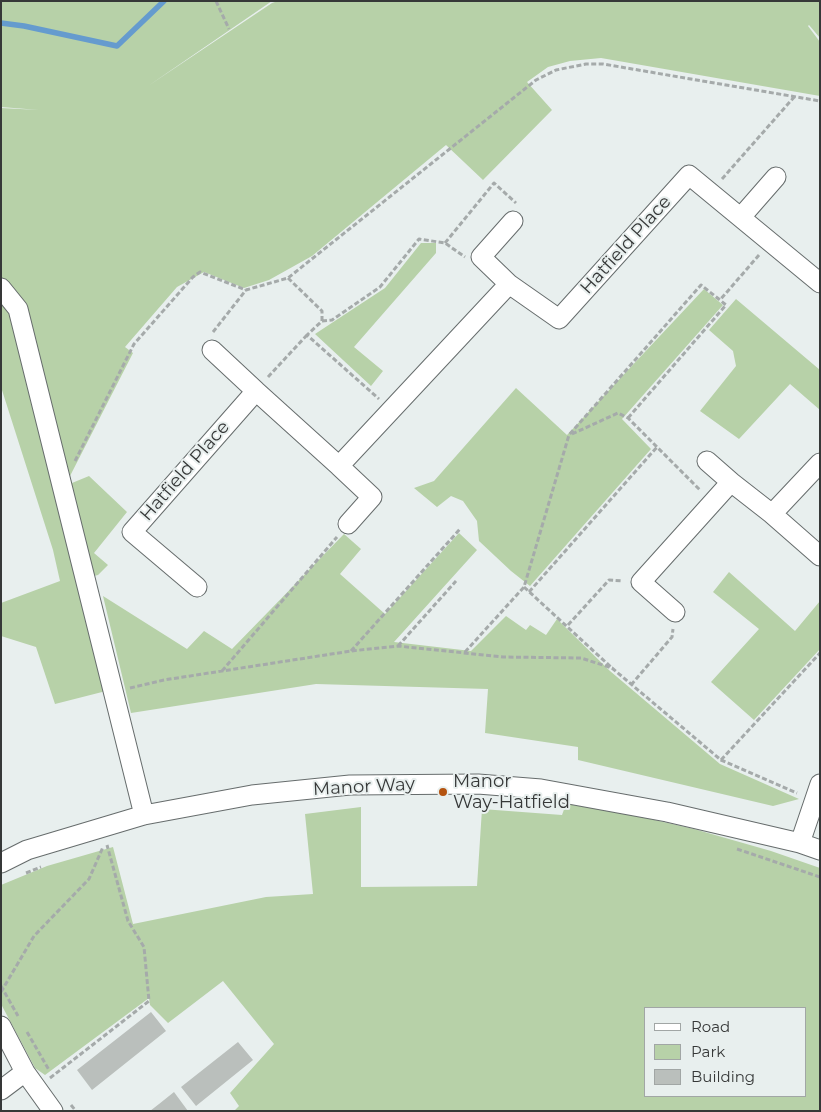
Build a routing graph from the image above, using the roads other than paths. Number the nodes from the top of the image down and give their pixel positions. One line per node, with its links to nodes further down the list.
1 (776, 177): 2 (street)
2 (740, 217): 4 (street, Hatfield Place); 5 (street, Hatfield Place)
3 (513, 221): 5 (street, Hatfield Place)
4 (820, 283)
5 (509, 284): 11 (street)
6 (1, 288): 19 (street)
7 (212, 350): 8 (street)
8 (256, 390): 11 (street); 16 (street, Hatfield Place)
9 (707, 461): 12 (street)
10 (820, 463): 13 (street)
11 (339, 466): 14 (street)
12 (732, 482): 13 (street); 17 (street)
13 (772, 514): 15 (street)
14 (348, 524)
15 (820, 556)
16 (197, 587)
17 (675, 612)
18 (817, 793): 20 (street)
19 (144, 815): 20 (street, Manor Way); 22 (street, Manor Way)
20 (800, 843): 21 (street, Manor Way)
21 (820, 850)
22 (1, 862)
23 (1, 1026): 24 (street)
24 (26, 1072): 25 (street); 26 (street)
25 (1, 1090)
26 (53, 1111)

